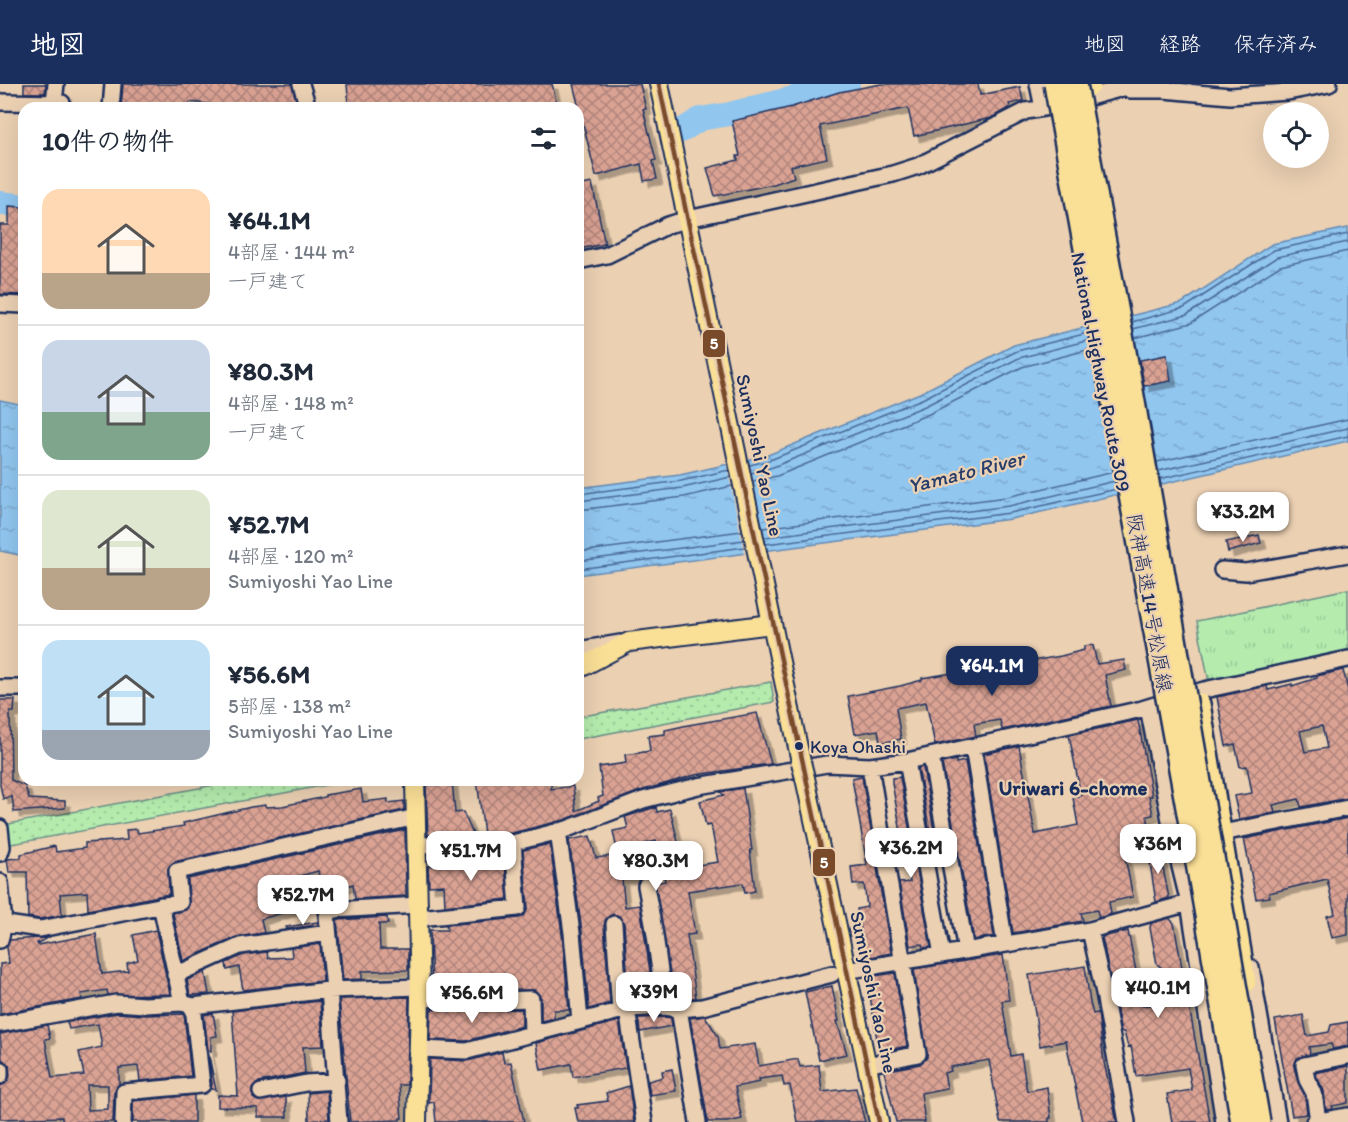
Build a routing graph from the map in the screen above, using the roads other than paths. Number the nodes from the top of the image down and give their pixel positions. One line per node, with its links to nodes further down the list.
1 (56, 84): 11 (street)
2 (113, 84): 12 (street)
3 (301, 84): 13 (street)
4 (659, 84): 16 (main road, Sumiyoshi Yao Line)
5 (1041, 84): 14 (street); 15 (highway, bridge); 85 (highway, National Highway Route 309)
6 (1055, 84): 15 (highway, 阪神高速14号松原線, bridge)
7 (1076, 84): 87 (highway, 阪神高速14号松原線, bridge)
8 (1141, 84): 10 (street)
9 (1329, 84): 10 (street)
10 (1100, 86): 14 (street); 88 (highway, National Highway Route 309)
11 (0, 102)
12 (112, 102)
13 (306, 102)
14 (1043, 108): 16 (street)
15 (1079, 214): 86 (highway, 阪神高速14号松原線, bridge)
16 (689, 224): 17 (street); 22 (main road, Sumiyoshi Yao Line)
17 (584, 260)
18 (0, 304): 19 (street)
19 (18, 305)
20 (1348, 554): 21 (street)
21 (1222, 570)
22 (772, 620): 23 (main road); 71 (main road, Sumiyoshi Yao Line)
23 (629, 642): 24 (street); 26 (main road)
24 (584, 649)
25 (1347, 664): 29 (street)
26 (584, 666)
27 (0, 688): 28 (street)
28 (18, 688)
29 (1204, 690): 30 (street); 40 (street)
30 (1148, 707): 31 (street); 46 (street)
31 (973, 747): 32 (street); 54 (street)
32 (931, 756): 33 (street); 55 (street)
33 (907, 761): 34 (street); 56 (street)
34 (870, 765): 39 (street); 57 (street)
35 (415, 786): 37 (main road)
36 (1348, 808): 40 (street)
37 (416, 817): 42 (main road); 47 (street)
38 (0, 828): 43 (street)
39 (558, 831): 41 (street); 66 (street)
40 (1227, 832): 89 (street)
41 (513, 843): 42 (street); 48 (street)
42 (418, 846): 48 (main road)
43 (0, 853)
44 (0, 882): 49 (street)
45 (646, 886): 64 (street)
46 (1189, 903): 51 (street); 84 (street)
47 (161, 905): 49 (street); 60 (street)
48 (419, 912): 52 (street); 62 (main road)
49 (2, 923): 53 (street)
50 (614, 924): 65 (street)
51 (1090, 930): 54 (street); 83 (street)
52 (328, 933): 60 (street); 61 (street)
53 (0, 940)
54 (1005, 944): 55 (street)
55 (966, 951): 56 (street)
56 (942, 955): 57 (street)
57 (903, 962): 58 (street); 71 (street)
58 (857, 969)
59 (832, 974): 64 (street)
60 (175, 975): 63 (street)
61 (332, 990): 62 (street); 63 (street); 74 (street)
62 (420, 992): 68 (street); 69 (main road)
63 (188, 1005): 67 (street); 77 (street)
64 (672, 1008): 65 (street); 81 (street)
65 (624, 1010): 66 (street); 80 (street)
66 (580, 1021): 68 (street)
67 (0, 1024)
68 (532, 1033): 69 (street)
69 (420, 1048): 79 (main road)
70 (1348, 1056): 90 (street)
71 (867, 1065): 82 (main road, Sumiyoshi Yao Line)
72 (0, 1069): 73 (street)
73 (0, 1076)
74 (337, 1081): 75 (street); 78 (street)
75 (261, 1092)
76 (1348, 1116): 90 (street)
77 (123, 1122)
78 (339, 1122)
79 (417, 1122)
80 (644, 1122)
81 (698, 1122)
82 (879, 1122)
83 (1127, 1122)
84 (1224, 1122)
85 (1234, 1122)
86 (1242, 1122)
87 (1259, 1122)
88 (1268, 1122)
89 (1278, 1122)
90 (1316, 1122)

